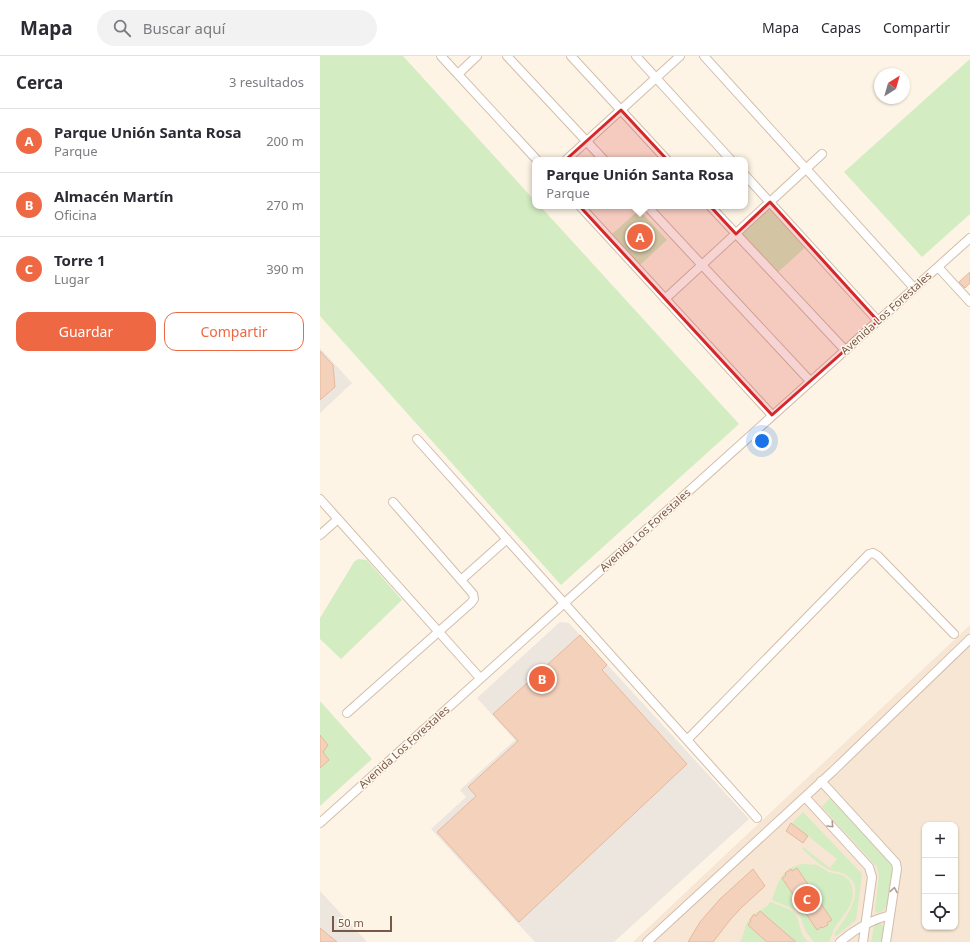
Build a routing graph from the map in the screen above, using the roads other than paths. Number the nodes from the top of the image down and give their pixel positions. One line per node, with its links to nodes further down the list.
1 (441, 56): 8 (street)
2 (477, 56): 8 (street)
3 (507, 56): 11 (street)
4 (570, 56): 10 (street)
5 (636, 56): 9 (street)
6 (680, 56): 9 (street)
7 (704, 56): 18 (street)
8 (458, 74): 13 (street)
9 (656, 78): 10 (street); 17 (street)
10 (621, 110): 11 (street); 16 (street)
11 (586, 141): 14 (street); 15 (street)
12 (822, 154): 18 (street)
13 (534, 157)
14 (569, 157)
15 (601, 157)
16 (665, 157)
17 (728, 157)
18 (806, 169): 20 (street); 28 (street)
19 (748, 178): 20 (street)
20 (770, 202): 24 (street); 31 (street)
21 (583, 209): 29 (street)
22 (650, 209): 26 (street)
23 (713, 209): 24 (street)
24 (736, 234): 26 (street); 32 (street)
25 (970, 238): 27 (street, Avenida Los Forestales)
26 (702, 265): 29 (street); 33 (street)
27 (938, 267): 28 (street, Avenida Los Forestales); 30 (street)
28 (914, 288): 31 (street, Avenida Los Forestales)
29 (665, 299): 34 (street)
30 (970, 302)
31 (878, 321): 32 (street, Avenida Los Forestales)
32 (845, 350): 33 (street, Avenida Los Forestales)
33 (810, 381): 34 (street, Avenida Los Forestales)
34 (772, 415): 42 (street, Avenida Los Forestales)
35 (417, 439): 40 (street)
36 (320, 499): 38 (street)
37 (393, 502): 41 (street)
38 (338, 519): 39 (street); 43 (street)
39 (320, 535)
40 (507, 539): 41 (street); 42 (street)
41 (461, 580): 43 (street)
42 (564, 602): 46 (street, Avenida Los Forestales); 48 (street)
43 (439, 632): 46 (street); 47 (street)
44 (954, 634): 48 (street)
45 (970, 639): 49 (street)
46 (480, 678): 52 (street, Avenida Los Forestales)
47 (347, 713)
48 (687, 740): 51 (street)
49 (822, 781): 50 (street); 53 (street, one-way to 49)
50 (805, 796): 54 (street, one-way to 54); 55 (street)
51 (757, 818)
52 (320, 823)
53 (890, 915): 54 (street); 58 (street)
54 (866, 924): 56 (street); 57 (street)
55 (647, 942)
56 (840, 942)
57 (863, 942)
58 (886, 942)

